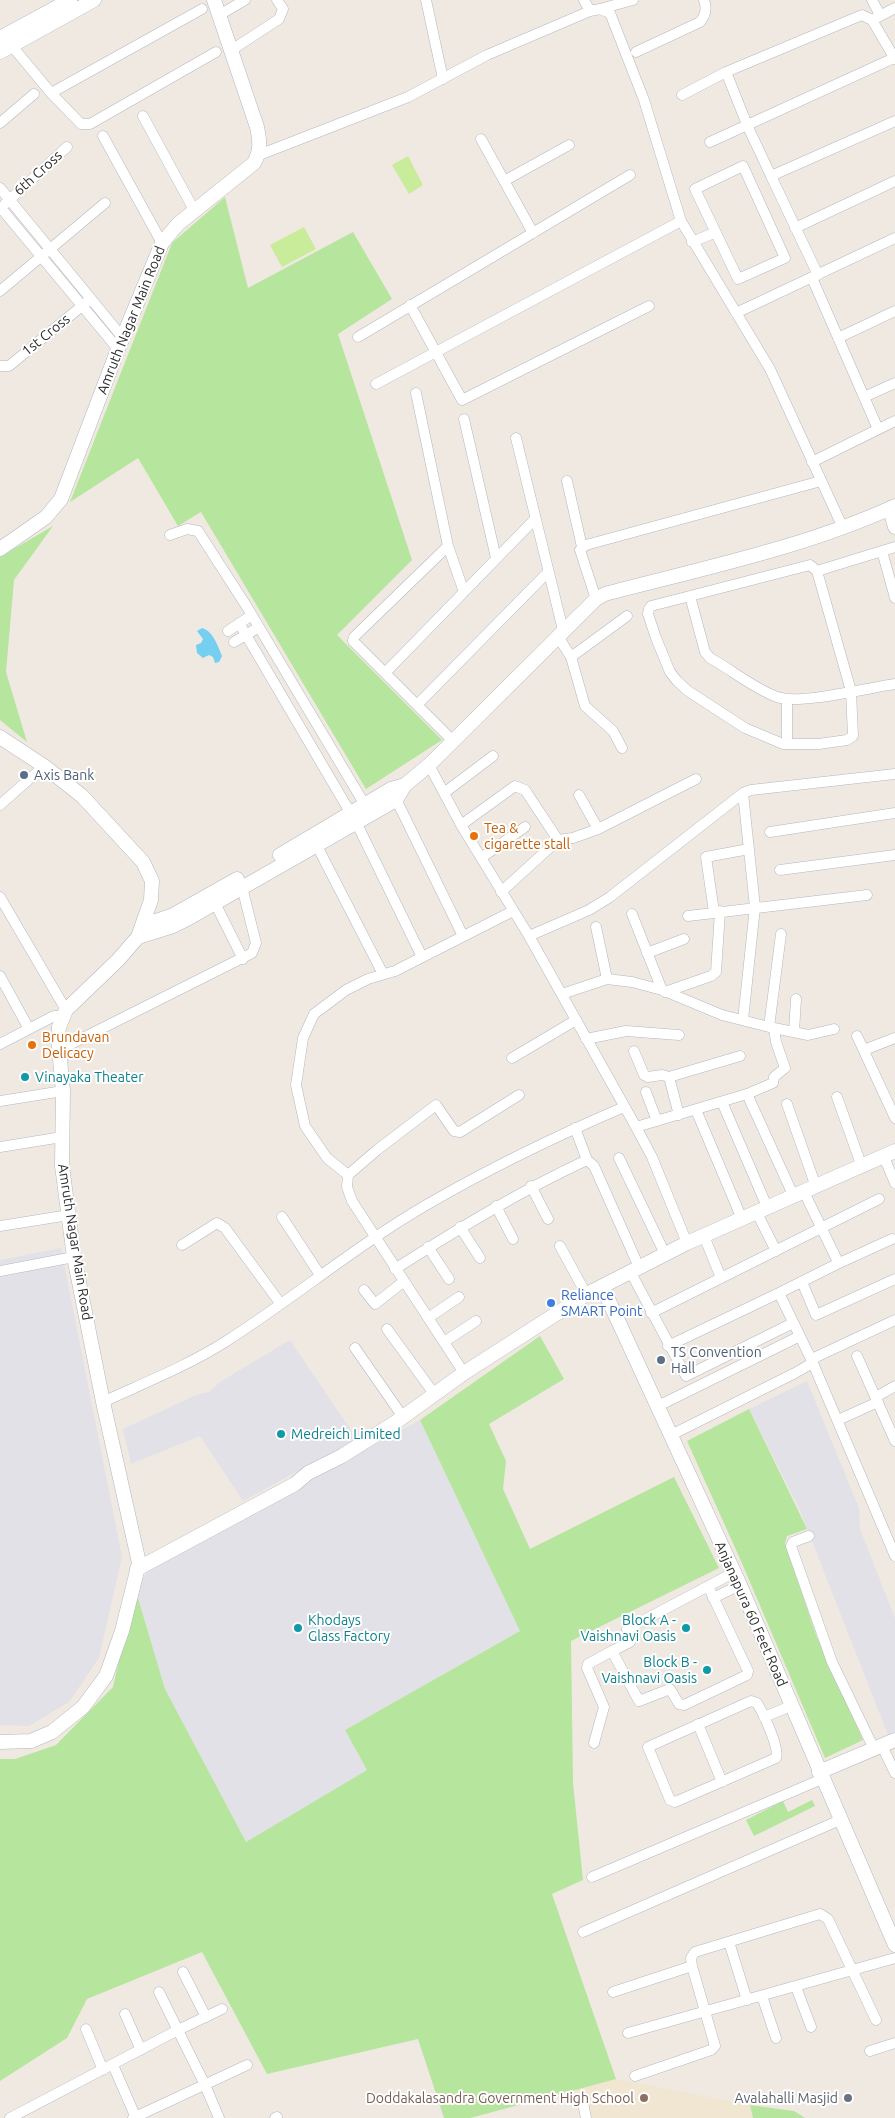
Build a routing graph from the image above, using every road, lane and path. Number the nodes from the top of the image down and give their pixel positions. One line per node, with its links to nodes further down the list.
1 (70, 0): 16 (street)
2 (94, 0): 16 (street)
3 (214, 0): 11 (street)
4 (244, 0): 11 (street)
5 (277, 0): 17 (street)
6 (426, 0): 21 (street)
7 (584, 0): 14 (street)
8 (633, 0): 14 (street)
9 (704, 0): 18 (street)
10 (872, 0): 15 (street)
11 (221, 7): 17 (street)
12 (895, 8): 15 (street)
13 (202, 9): 22 (street)
14 (595, 10): 21 (street); 44 (street)
15 (876, 18): 19 (street); 20 (street)
16 (3, 42): 22 (street)
17 (223, 52): 22 (street); 34 (street)
18 (636, 52)
19 (895, 59): 28 (street)
20 (726, 72): 24 (street); 28 (street)
21 (442, 79): 34 (street)
22 (51, 93)
23 (34, 94): 27 (street)
24 (682, 95)
25 (143, 116): 43 (street)
26 (895, 121): 36 (street)
27 (0, 123)
28 (748, 126): 31 (street); 36 (street)
29 (104, 136): 50 (street)
30 (481, 139): 37 (street)
31 (710, 142)
32 (569, 145): 37 (street)
33 (67, 147): 40 (street, 6th Cross)
34 (259, 154): 43 (street, Amruth Nagar Main Road)
35 (630, 175): 46 (street)
36 (771, 176): 45 (street)
37 (504, 181): 46 (street)
38 (895, 181): 45 (street)
39 (0, 188): 40 (street)
40 (9, 200): 42 (street, 6th Cross); 51 (street)
41 (105, 203): 51 (street)
42 (0, 207): 51 (street)
43 (194, 210): 50 (street, Amruth Nagar Main Road)
44 (681, 221): 49 (street); 62 (street)
45 (796, 228): 52 (street)
46 (533, 233): 55 (street)
47 (714, 233): 47 (street); 49 (street)
48 (895, 238): 52 (street)
49 (692, 242): 58 (street)
50 (162, 243): 61 (street, Amruth Nagar Main Road)
51 (46, 253): 53 (street); 54 (street)
52 (815, 276): 58 (street); 60 (street)
53 (0, 291)
54 (87, 302): 61 (street); 63 (street, 1st Cross)
55 (410, 305): 59 (street); 62 (street)
56 (649, 306): 62 (street)
57 (895, 312): 60 (street)
58 (736, 313): 72 (street)
59 (358, 337)
60 (838, 338): 67 (street)
61 (120, 343): 83 (street, Amruth Nagar Main Road)
62 (436, 352): 65 (street)
63 (0, 366)
64 (895, 383): 67 (street)
65 (376, 384)
66 (416, 393): 80 (street)
67 (864, 397): 70 (street)
68 (464, 419): 85 (street)
69 (895, 421): 70 (street)
70 (878, 430): 72 (street)
71 (516, 438): 76 (street)
72 (812, 462): 74 (street)
73 (567, 481): 81 (street)
74 (821, 481): 78 (street); 81 (street)
75 (892, 507): 77 (street); 78 (street)
76 (535, 519): 85 (street); 87 (street)
77 (895, 527)
78 (843, 528): 91 (street)
79 (173, 534): 92 (street)
80 (448, 546): 88 (street); 101 (street)
81 (582, 547): 91 (street)
82 (895, 547): 84 (street)
83 (0, 549)
84 (882, 552): 86 (street); 90 (street)
85 (496, 558): 88 (street)
86 (817, 571): 89 (street); 103 (street)
87 (547, 573): 97 (street); 105 (street)
88 (464, 592): 101 (street)
89 (690, 596): 104 (street); 108 (street)
90 (895, 598)
91 (596, 599): 97 (street)
92 (252, 615): 94 (street); 95 (street)
93 (627, 616): 100 (street)
94 (239, 623): 96 (street); 98 (street)
95 (259, 627): 98 (street); 120 (street)
96 (228, 631)
97 (560, 633): 100 (street); 106 (street)
98 (246, 635): 99 (street); 122 (street)
99 (234, 642)
100 (571, 657): 109 (street)
101 (385, 673): 105 (street)
102 (895, 684): 103 (street)
103 (851, 691): 104 (street); 108 (street)
104 (787, 699): 108 (street)
105 (417, 705): 106 (street)
106 (453, 741): 111 (street)
107 (2, 742): 112 (street)
108 (787, 744)
109 (622, 748)
110 (492, 756): 115 (street)
111 (429, 765): 115 (street); 117 (street)
112 (44, 766): 119 (street); 144 (street)
113 (895, 774): 116 (street)
114 (696, 780): 125 (street)
115 (444, 793): 123 (street)
116 (743, 793): 129 (street); 147 (street)
117 (394, 794): 120 (street); 146 (street)
118 (579, 795): 125 (street)
119 (0, 805)
120 (369, 810): 122 (street)
121 (895, 813): 126 (street)
122 (354, 819): 128 (street); 144 (street); 150 (street)
123 (462, 825): 127 (street); 131 (street)
124 (526, 827): 131 (street)
125 (598, 829): 127 (street)
126 (770, 832)
127 (558, 840): 134 (street)
128 (317, 846): 133 (street); 152 (street)
129 (749, 849): 138 (street); 140 (street)
130 (895, 855): 132 (street)
131 (481, 858): 134 (street)
132 (780, 870)
133 (242, 887): 137 (street); 151 (street)
134 (501, 892): 139 (street)
135 (867, 895): 138 (street)
136 (0, 897): 158 (street)
137 (215, 903): 144 (street); 151 (street)
138 (755, 906): 140 (street); 160 (street)
139 (513, 911): 146 (street); 147 (street)
140 (717, 912): 142 (street); 155 (street)
141 (632, 914): 149 (street)
142 (688, 916)
143 (596, 927): 154 (street)
144 (141, 931): 158 (street)
145 (781, 934): 161 (street)
146 (463, 936): 150 (street)
147 (528, 936): 156 (street)
148 (684, 939): 149 (street)
149 (648, 953): 155 (street)
150 (422, 957): 152 (street)
151 (243, 959): 170 (street)
152 (383, 974): 197 (street)
153 (0, 976): 162 (street)
154 (607, 978): 155 (street); 156 (street)
155 (663, 991): 160 (street)
156 (562, 994): 159 (street)
157 (796, 999): 164 (street)
158 (64, 1013): 162 (street); 170 (street, Amruth Nagar Main Road)
159 (576, 1020): 168 (street); 174 (street)
160 (743, 1020): 161 (street)
161 (772, 1028): 164 (street); 178 (street)
162 (29, 1029): 169 (street)
163 (834, 1029): 164 (street)
164 (794, 1032)
165 (679, 1035): 168 (street)
166 (857, 1036): 172 (street)
167 (895, 1038): 172 (street)
168 (586, 1039): 184 (street)
169 (0, 1044)
170 (59, 1050): 176 (street, Amruth Nagar Main Road)
171 (634, 1050): 175 (street)
172 (864, 1050): 187 (street)
173 (740, 1056): 175 (street)
174 (512, 1058)
175 (669, 1077): 186 (street)
176 (64, 1091): 181 (street); 191 (street, Amruth Nagar Main Road)
177 (646, 1092): 188 (street)
178 (747, 1094): 182 (street); 200 (street)
179 (519, 1095): 197 (street)
180 (837, 1097): 196 (street)
181 (0, 1101)
182 (722, 1102): 185 (street); 203 (street)
183 (787, 1104): 200 (street)
184 (624, 1107): 189 (street); 190 (street)
185 (696, 1110): 186 (street); 207 (street)
186 (679, 1115): 188 (street)
187 (895, 1118)
188 (657, 1122): 189 (street)
189 (636, 1127): 215 (street)
190 (575, 1128): 195 (street); 212 (street)
191 (62, 1136): 192 (street); 204 (street, Amruth Nagar Main Road)
192 (0, 1147)
193 (889, 1154): 196 (street); 198 (street)
194 (619, 1158): 220 (street)
195 (587, 1160): 199 (street); 225 (street)
196 (862, 1167): 200 (street)
197 (348, 1175): 212 (street)
198 (895, 1183)
199 (531, 1186): 202 (street); 206 (street)
200 (805, 1192): 203 (street); 210 (street)
201 (879, 1199): 210 (street)
202 (496, 1206): 209 (street); 213 (street)
203 (763, 1211): 207 (street); 219 (street)
204 (69, 1215): 208 (street); 221 (street, Amruth Nagar Main Road)
205 (282, 1217): 227 (street)
206 (548, 1219)
207 (742, 1219): 211 (street)
208 (0, 1226)
209 (460, 1227): 218 (street); 222 (street)
210 (822, 1229): 219 (street); 223 (street)
211 (704, 1236): 215 (street); 228 (street)
212 (375, 1237): 224 (street); 227 (street)
213 (513, 1239)
214 (892, 1239): 223 (street)
215 (687, 1243): 220 (street)
216 (182, 1245): 238 (street)
217 (560, 1246): 236 (street)
218 (428, 1247): 224 (street); 229 (street)
219 (776, 1251): 228 (street)
220 (665, 1254): 225 (street)
221 (74, 1257): 226 (street); 255 (street, Amruth Nagar Main Road)
222 (480, 1258)
223 (837, 1264): 232 (street)
224 (395, 1269): 231 (street)
225 (635, 1269): 233 (street); 239 (street)
226 (0, 1271)
227 (320, 1275): 238 (street)
228 (721, 1278): 239 (street)
229 (448, 1279)
230 (895, 1279): 232 (street)
231 (404, 1282): 234 (street); 240 (street)
232 (802, 1282): 235 (street)
233 (602, 1286): 236 (street); 256 (street, Anjanapura 60 Feet Road)
234 (364, 1290)
235 (779, 1293): 243 (street); 247 (street)
236 (586, 1294): 251 (street)
237 (459, 1297): 240 (street)
238 (280, 1304): 255 (street)
239 (651, 1313): 247 (street)
240 (428, 1318): 246 (street)
241 (895, 1320): 250 (street)
242 (476, 1321): 246 (street)
243 (793, 1323): 245 (street); 247 (street)
244 (387, 1329): 253 (street)
245 (800, 1336): 250 (street); 256 (street)
246 (444, 1342): 251 (street)
247 (668, 1346)
248 (355, 1348): 257 (street)
249 (857, 1356): 254 (street)
250 (812, 1361): 258 (street); 259 (street)
251 (464, 1373): 253 (street)
252 (895, 1386): 254 (street)
253 (435, 1395): 257 (street)
254 (877, 1399): 258 (street); 260 (street)
255 (103, 1402): 263 (street, Amruth Nagar Main Road)
256 (658, 1406): 259 (street, Anjanapura 60 Feet Road)
257 (403, 1417): 263 (street)
258 (838, 1420): 262 (street)
259 (671, 1435): 264 (street, Anjanapura 60 Feet Road)
260 (895, 1441)
261 (809, 1536): 274 (street)
262 (895, 1556)
263 (138, 1564): 272 (street, Amruth Nagar Main Road)
264 (736, 1579): 265 (street); 266 (street); 268 (street, Anjanapura 60 Feet Road)
265 (708, 1586): 266 (street); 267 (street)
266 (713, 1598): 267 (street)
267 (612, 1652): 273 (street)
268 (791, 1706): 269 (street); 276 (street, Anjanapura 60 Feet Road)
269 (764, 1717): 270 (street); 277 (street)
270 (698, 1724): 277 (street); 277 (street)
271 (895, 1740): 274 (street)
272 (0, 1742)
273 (594, 1743)
274 (878, 1748): 275 (street); 276 (street)
275 (895, 1773)
276 (821, 1775): 278 (street, Anjanapura 60 Feet Road); 279 (street)
277 (722, 1782)
278 (840, 1820): 280 (street); 282 (street, Anjanapura 60 Feet Road)
279 (592, 1877)
280 (583, 1932)
281 (729, 1942): 284 (street); 285 (street); 291 (street)
282 (895, 1945)
283 (895, 1958): 285 (street)
284 (692, 1966): 289 (street); 293 (street)
285 (854, 1970): 287 (street); 296 (street)
286 (183, 1972): 295 (street)
287 (796, 1987): 290 (street); 297 (street)
288 (159, 1992): 299 (street)
289 (613, 1992)
290 (762, 1996): 291 (street); 301 (street)
291 (747, 2000): 293 (street)
292 (222, 2009): 295 (street)
293 (707, 2013): 300 (street); 308 (street)
294 (124, 2014): 303 (street)
295 (206, 2017): 299 (street)
296 (876, 2020)
297 (811, 2027)
298 (86, 2029): 307 (street)
299 (178, 2030): 303 (street); 309 (street)
300 (628, 2033)
301 (776, 2038)
302 (895, 2042): 304 (street)
303 (141, 2050): 305 (street)
304 (870, 2051)
305 (113, 2065): 307 (street); 313 (street)
306 (247, 2065): 309 (street)
307 (103, 2070): 311 (street)
308 (636, 2076)
309 (205, 2085): 313 (street); 314 (street)
310 (582, 2103): 315 (street)
311 (21, 2115): 312 (street)
312 (10, 2118)
313 (135, 2118)
314 (219, 2118)
315 (586, 2118)

